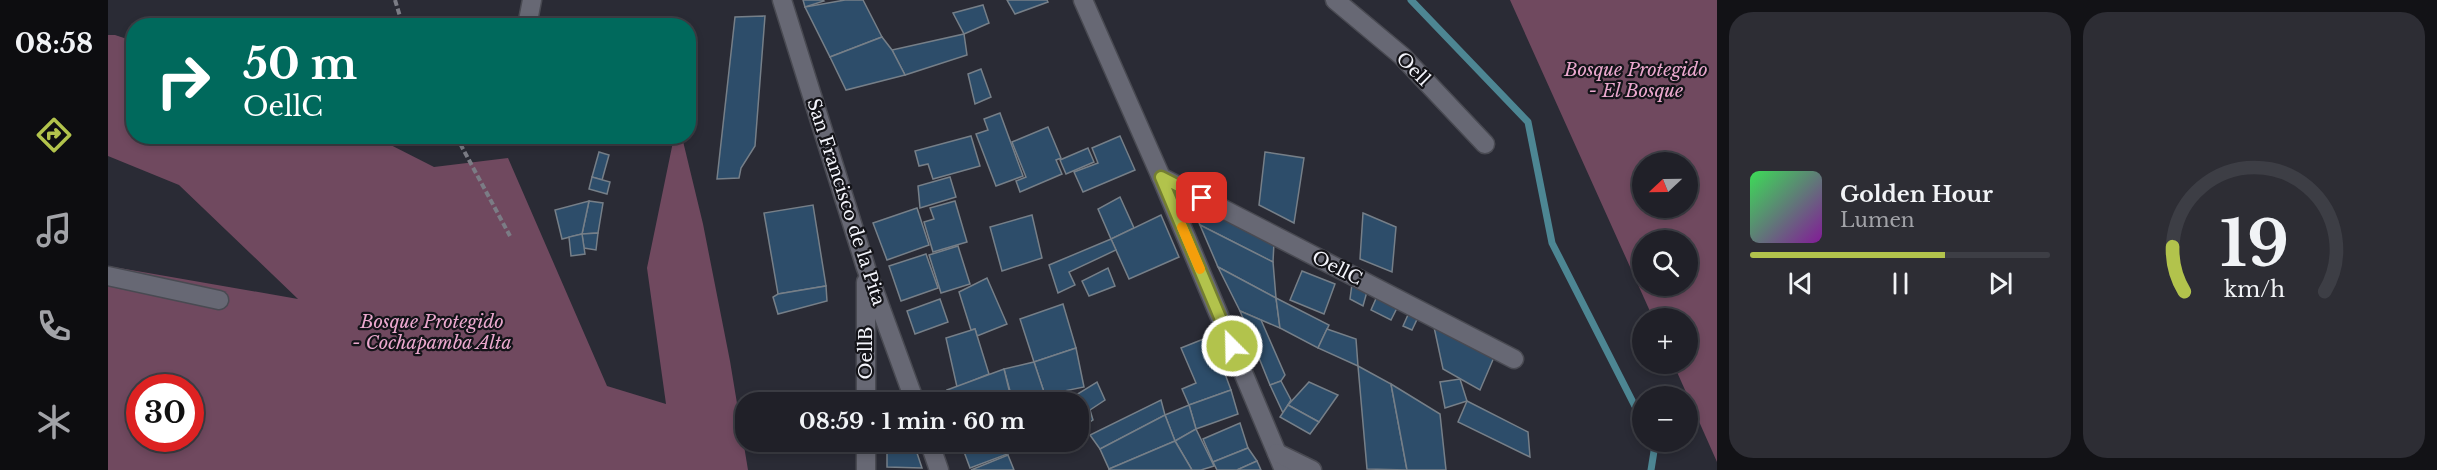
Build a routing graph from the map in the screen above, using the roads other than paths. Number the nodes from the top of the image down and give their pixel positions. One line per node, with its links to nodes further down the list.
1 (532, 0): 5 (street)
2 (782, 0): 8 (street, San Francisco de la Pita)
3 (1083, 0): 7 (street)
4 (1335, 0): 6 (street, Oell)
5 (529, 18)
6 (1485, 144)
7 (1161, 177): 11 (street, OellC); 16 (street)
8 (866, 268): 12 (street, OellB); 13 (street, San Francisco de la Pita)
9 (108, 276): 10 (street)
10 (219, 300)
11 (1514, 359)
12 (866, 392)
13 (911, 392)
14 (866, 452): 17 (street)
15 (933, 452): 18 (street)
16 (1277, 453): 19 (street); 20 (street)
17 (866, 470)
18 (939, 470)
19 (1284, 470)
20 (1312, 470)

